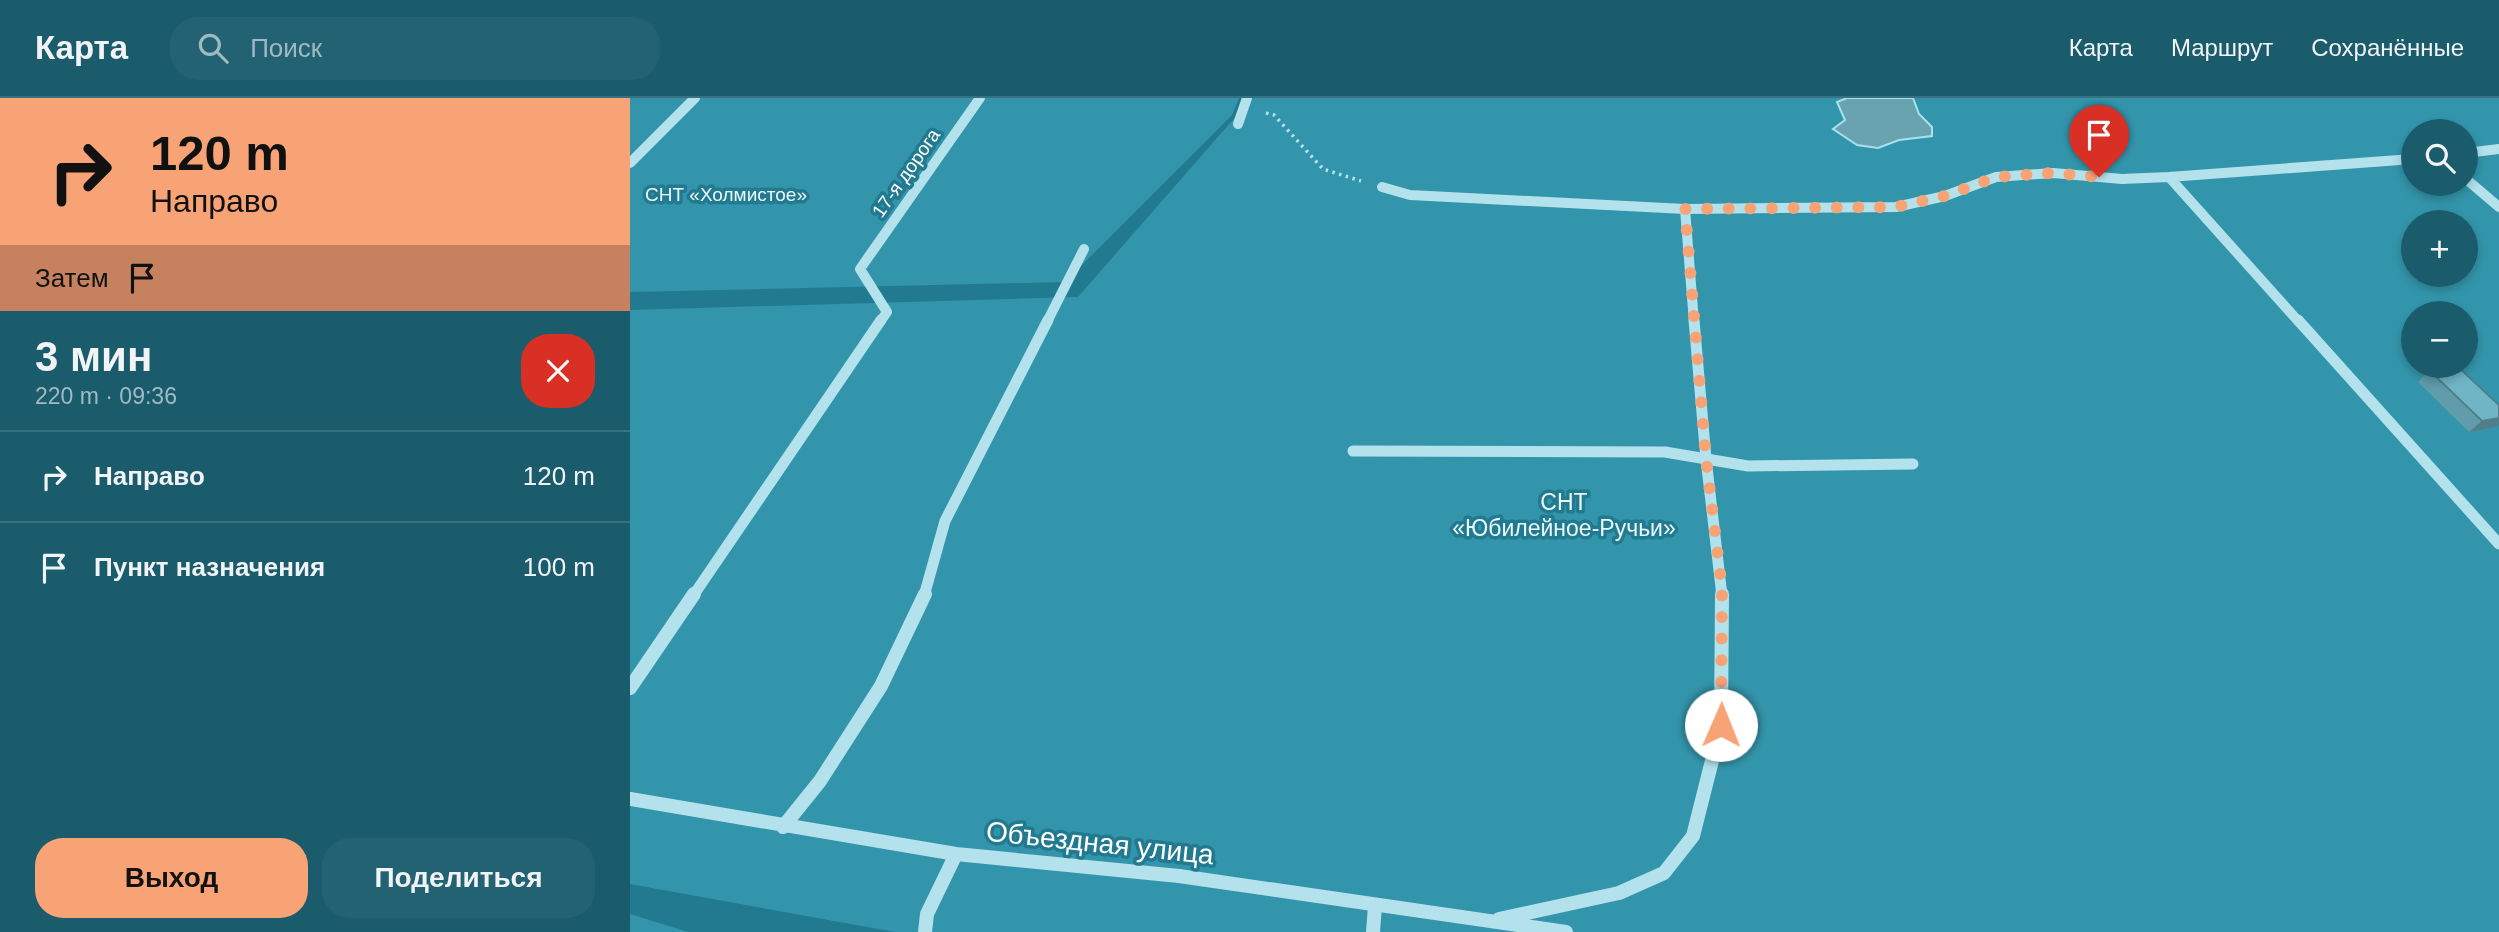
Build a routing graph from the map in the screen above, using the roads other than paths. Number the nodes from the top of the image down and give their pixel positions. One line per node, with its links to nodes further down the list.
1 (695, 98): 8 (street)
2 (980, 98): 19 (street, 17-я дорога)
3 (1246, 102): 4 (street)
4 (1238, 124)
5 (2499, 149): 6 (street)
6 (2478, 152)
7 (2401, 160): 9 (street)
8 (630, 163)
9 (2169, 177): 13 (street); 18 (street)
10 (1382, 187): 13 (street)
11 (2478, 189): 12 (street)
12 (2499, 207)
13 (1685, 209): 16 (street)
14 (1084, 249): 21 (street)
15 (1353, 450): 16 (street)
16 (1706, 459): 17 (street); 24 (street)
17 (1913, 464)
18 (2499, 544)
19 (630, 688)
20 (630, 799): 21 (street, Объездная улица)
21 (783, 827): 22 (street, Объездная улица)
22 (956, 854): 23 (street, Объездная улица); 25 (street)
23 (1375, 906): 24 (street, Объездная улица); 26 (street)
24 (1492, 921): 27 (street, Объездная улица)
25 (925, 932)
26 (1373, 932)
27 (1566, 932)

